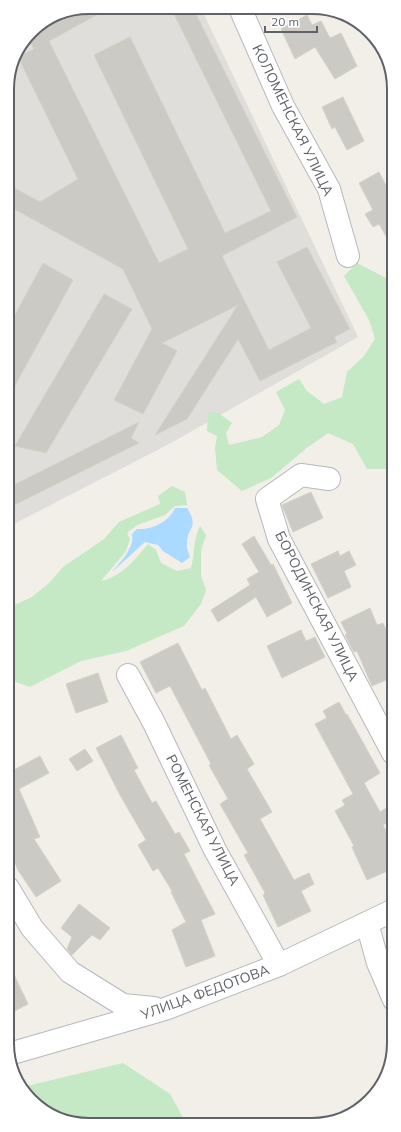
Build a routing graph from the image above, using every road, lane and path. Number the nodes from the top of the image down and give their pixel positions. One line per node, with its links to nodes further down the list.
1 (243, 14): 2 (street, КОЛОМЕНСКАЯ УЛИЦА)
2 (348, 256)
3 (329, 479): 5 (street, БОРОДИНСКАЯ УЛИЦА)
4 (128, 675): 9 (street, РОМЕНСКАЯ УЛИЦА)
5 (387, 742)
6 (14, 898): 11 (street)
7 (387, 913): 8 (street, УЛИЦА ФЕДОТОВА)
8 (367, 923): 9 (street, УЛИЦА ФЕДОТОВА); 10 (street)
9 (279, 965): 11 (street, УЛИЦА ФЕДОТОВА)
10 (387, 984)
11 (165, 1010): 12 (street, УЛИЦА ФЕДОТОВА)
12 (15, 1052)

